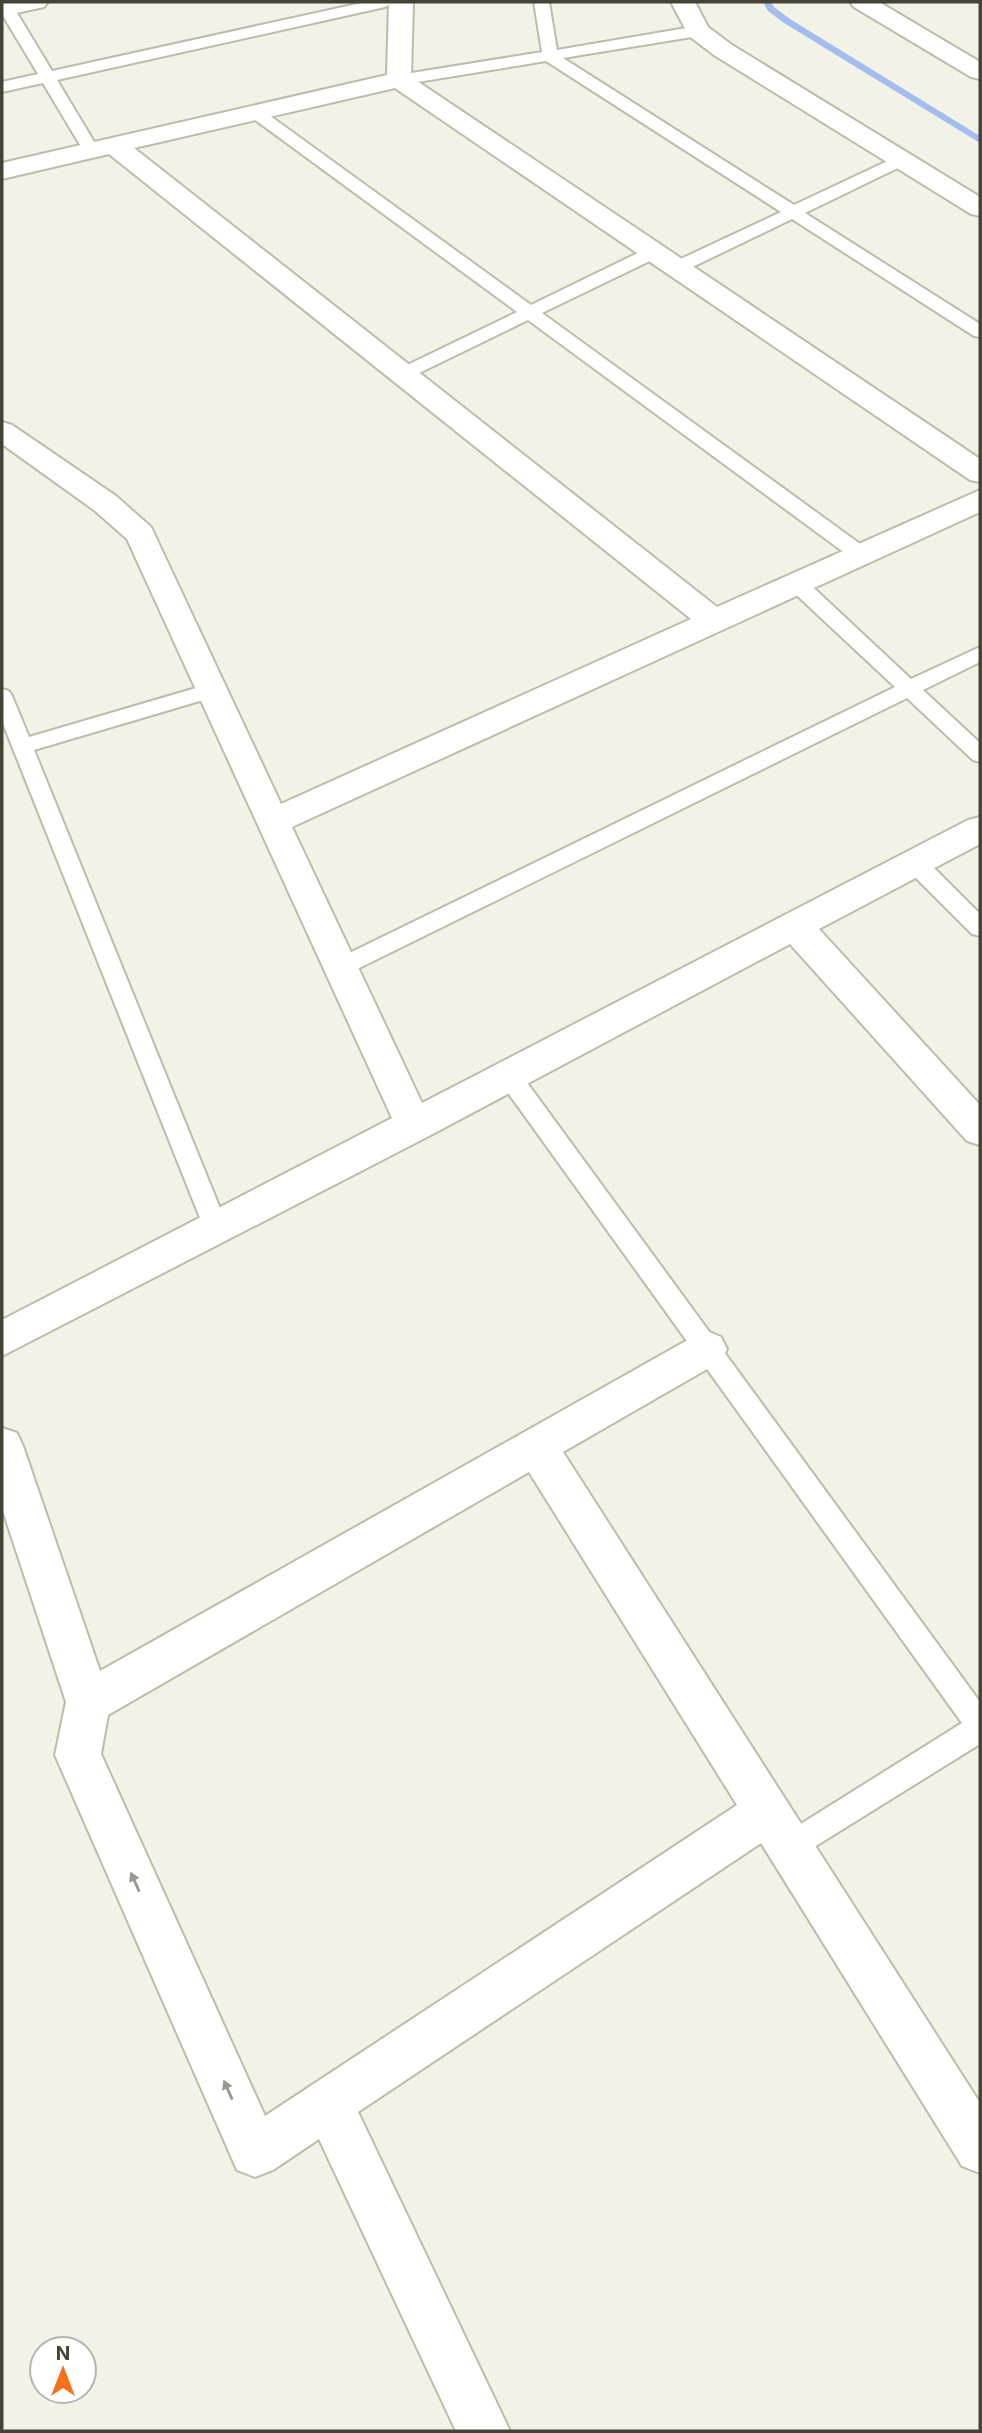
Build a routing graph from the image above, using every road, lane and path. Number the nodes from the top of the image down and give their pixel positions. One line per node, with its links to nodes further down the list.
1 (36, 2): 7 (street)
2 (385, 2): 11 (lane)
3 (401, 2): 12 (street)
4 (541, 2): 9 (lane)
5 (683, 2): 8 (street)
6 (862, 2): 10 (street)
7 (4, 9): 11 (lane)
8 (698, 31): 9 (lane); 16 (street)
9 (550, 56): 12 (lane); 19 (lane)
10 (980, 72)
11 (47, 77): 13 (lane); 15 (lane)
12 (399, 80): 14 (street); 20 (street)
13 (2, 87)
14 (256, 113): 15 (street); 22 (lane)
15 (103, 148): 17 (street); 24 (street)
16 (902, 160): 18 (street); 19 (lane)
17 (2, 171)
18 (980, 208)
19 (793, 212): 21 (lane); 23 (lane)
20 (654, 252): 21 (street); 22 (lane)
21 (676, 268): 26 (street)
22 (530, 313): 24 (lane); 28 (lane)
23 (980, 332)
24 (403, 374): 30 (street)
25 (2, 431): 33 (street)
26 (980, 473)
27 (980, 500): 28 (street)
28 (860, 554): 29 (street)
29 (796, 583): 30 (street); 32 (lane)
30 (713, 620): 37 (street)
31 (980, 654): 32 (lane)
32 (909, 689): 36 (lane); 42 (lane)
33 (213, 690): 35 (lane); 37 (street)
34 (2, 696): 35 (lane)
35 (22, 746): 46 (lane)
36 (980, 755)
37 (274, 821): 42 (street)
38 (980, 829): 39 (street)
39 (915, 863): 40 (street); 41 (lane)
40 (795, 926): 43 (street); 45 (street)
41 (980, 928)
42 (341, 967): 44 (street)
43 (509, 1076): 44 (street); 48 (lane)
44 (414, 1126): 46 (street)
45 (980, 1130)
46 (216, 1228): 47 (street)
47 (2, 1339)
48 (707, 1349): 50 (street); 52 (lane)
49 (2, 1446): 51 (street)
50 (536, 1446): 51 (street); 53 (street)
51 (88, 1702): 54 (street, one-way to 51)
52 (980, 1727): 53 (lane)
53 (779, 1829): 54 (street); 55 (street)
54 (328, 2103): 56 (street)
55 (980, 2148)
56 (483, 2431)

